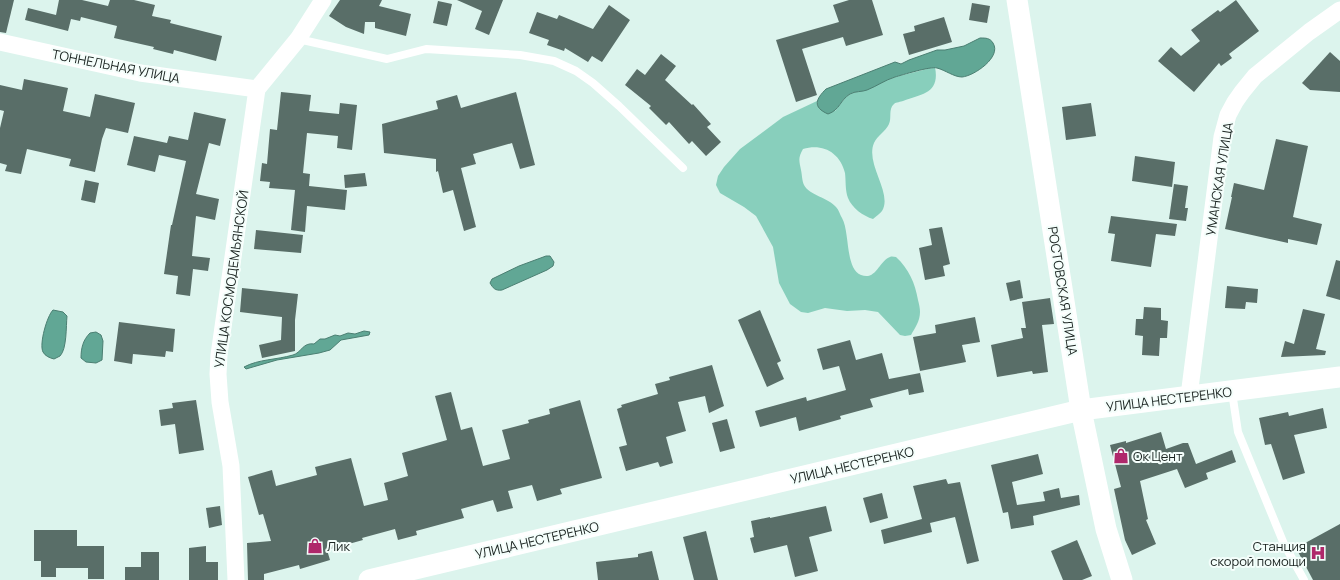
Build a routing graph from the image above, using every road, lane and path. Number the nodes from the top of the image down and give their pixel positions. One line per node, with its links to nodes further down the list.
1 (323, 0): 4 (street)
2 (1017, 0): 11 (street, РОСТОВСКАЯ УЛИЦА)
3 (1340, 10): 10 (street, УМАНСКАЯ УЛИЦА)
4 (298, 39): 6 (street); 7 (lane)
5 (0, 42): 6 (street, ТОННЕЛЬНАЯ УЛИЦА)
6 (257, 89): 12 (street, УЛИЦА КОСМОДЕМЬЯНСКОЙ)
7 (683, 168)
8 (1340, 377): 9 (street, УЛИЦА НЕСТЕРЕНКО)
9 (1232, 391): 10 (street, УЛИЦА НЕСТЕРЕНКО); 15 (lane)
10 (1189, 396): 11 (street, УЛИЦА НЕСТЕРЕНКО)
11 (1082, 410): 13 (street, УЛИЦА НЕСТЕРЕНКО); 14 (street, РОСТОВСКАЯ УЛИЦА)
12 (236, 580)
13 (369, 580)
14 (1122, 580)
15 (1304, 580)

